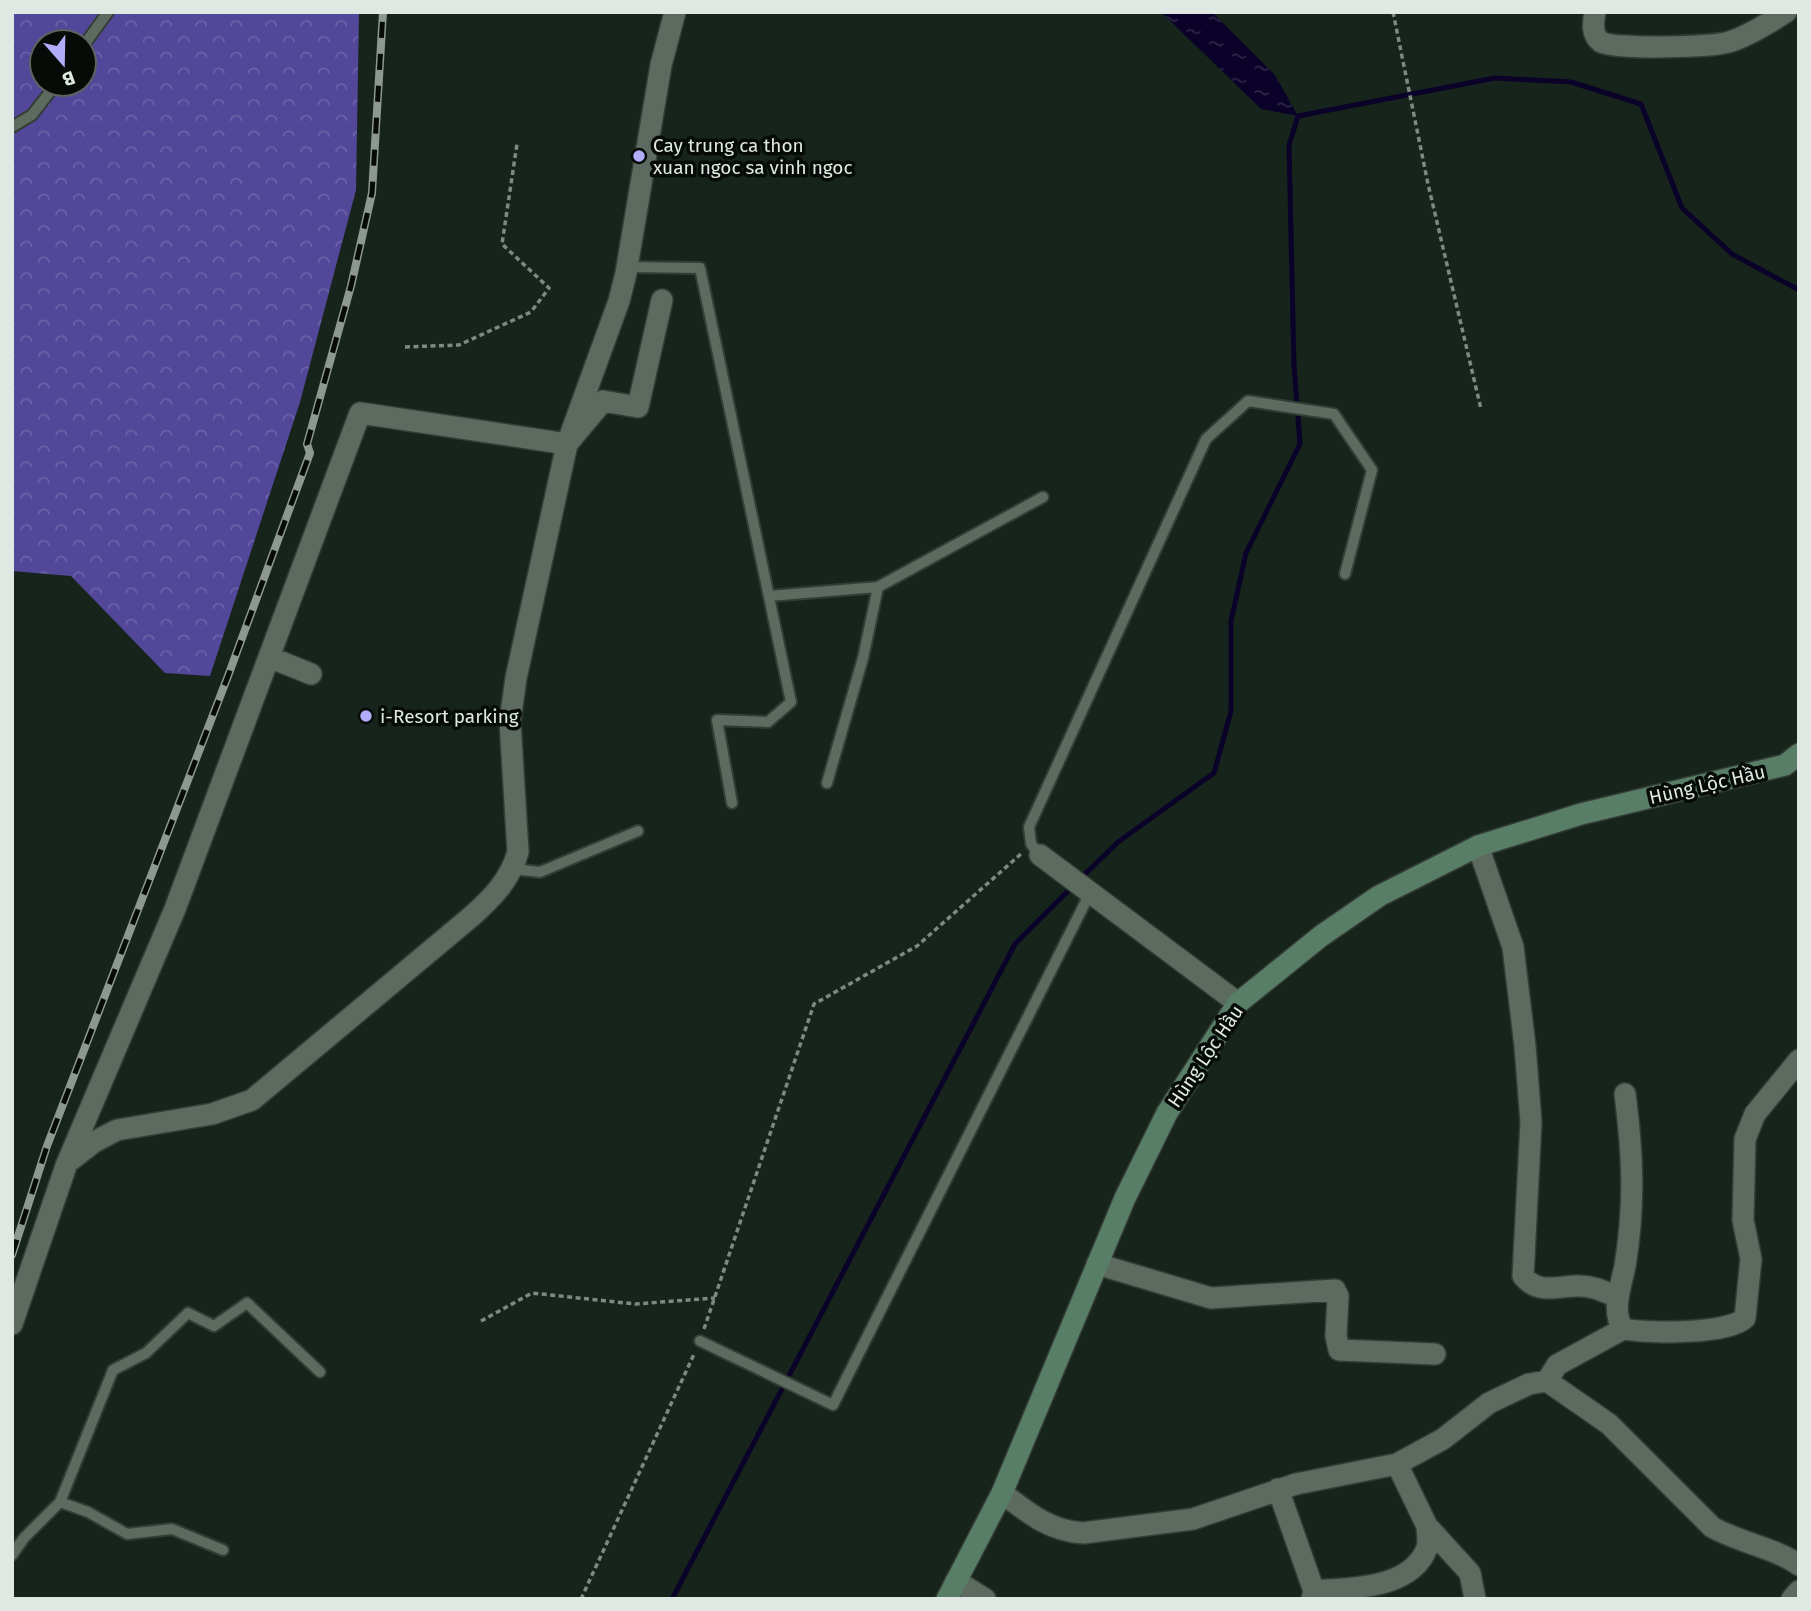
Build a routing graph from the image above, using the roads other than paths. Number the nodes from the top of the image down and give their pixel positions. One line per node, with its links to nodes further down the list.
1 (108, 12): 5 (lane)
2 (675, 12): 8 (street)
3 (1595, 12): 4 (street)
4 (1786, 12)
5 (96, 28)
6 (45, 98): 7 (lane)
7 (12, 127)
8 (628, 267): 10 (street); 14 (lane)
9 (662, 300): 10 (street)
10 (567, 444): 15 (street); 23 (street)
11 (1043, 497): 13 (lane)
12 (1345, 574): 22 (lane)
13 (878, 587): 14 (lane); 18 (lane)
14 (769, 596): 19 (lane)
15 (269, 657): 16 (street); 28 (street)
16 (311, 674)
17 (1799, 754): 21 (street, Hùng Lộc Hầu)
18 (827, 783)
19 (732, 803)
20 (638, 831): 23 (lane)
21 (1478, 846): 25 (street, Hùng Lộc Hầu); 30 (street)
22 (1036, 850): 24 (street)
23 (513, 869): 28 (street)
24 (1091, 891): 25 (street); 33 (lane)
25 (1238, 1003): 29 (street, Hùng Lộc Hầu)
26 (1799, 1060): 32 (street)
27 (1625, 1094): 30 (street)
28 (67, 1163): 31 (street)
29 (1097, 1264): 34 (street); 39 (street, Hùng Lộc Hầu)
30 (1617, 1297): 32 (street)
31 (12, 1324)
32 (1623, 1329): 36 (street)
33 (700, 1340)
34 (1435, 1354)
35 (320, 1372): 40 (lane)
36 (1547, 1381): 37 (street); 44 (street)
37 (1397, 1464): 38 (street); 41 (street)
38 (1278, 1489): 39 (street); 47 (street)
39 (1002, 1493): 45 (street, Hùng Lộc Hầu)
40 (60, 1502): 42 (lane); 43 (lane)
41 (1427, 1526): 47 (street); 49 (street)
42 (223, 1550)
43 (12, 1555)
44 (1799, 1565)
45 (952, 1590): 48 (street)
46 (1799, 1591): 50 (street)
47 (1313, 1595)
48 (985, 1599)
49 (1475, 1599)
50 (1792, 1599)

